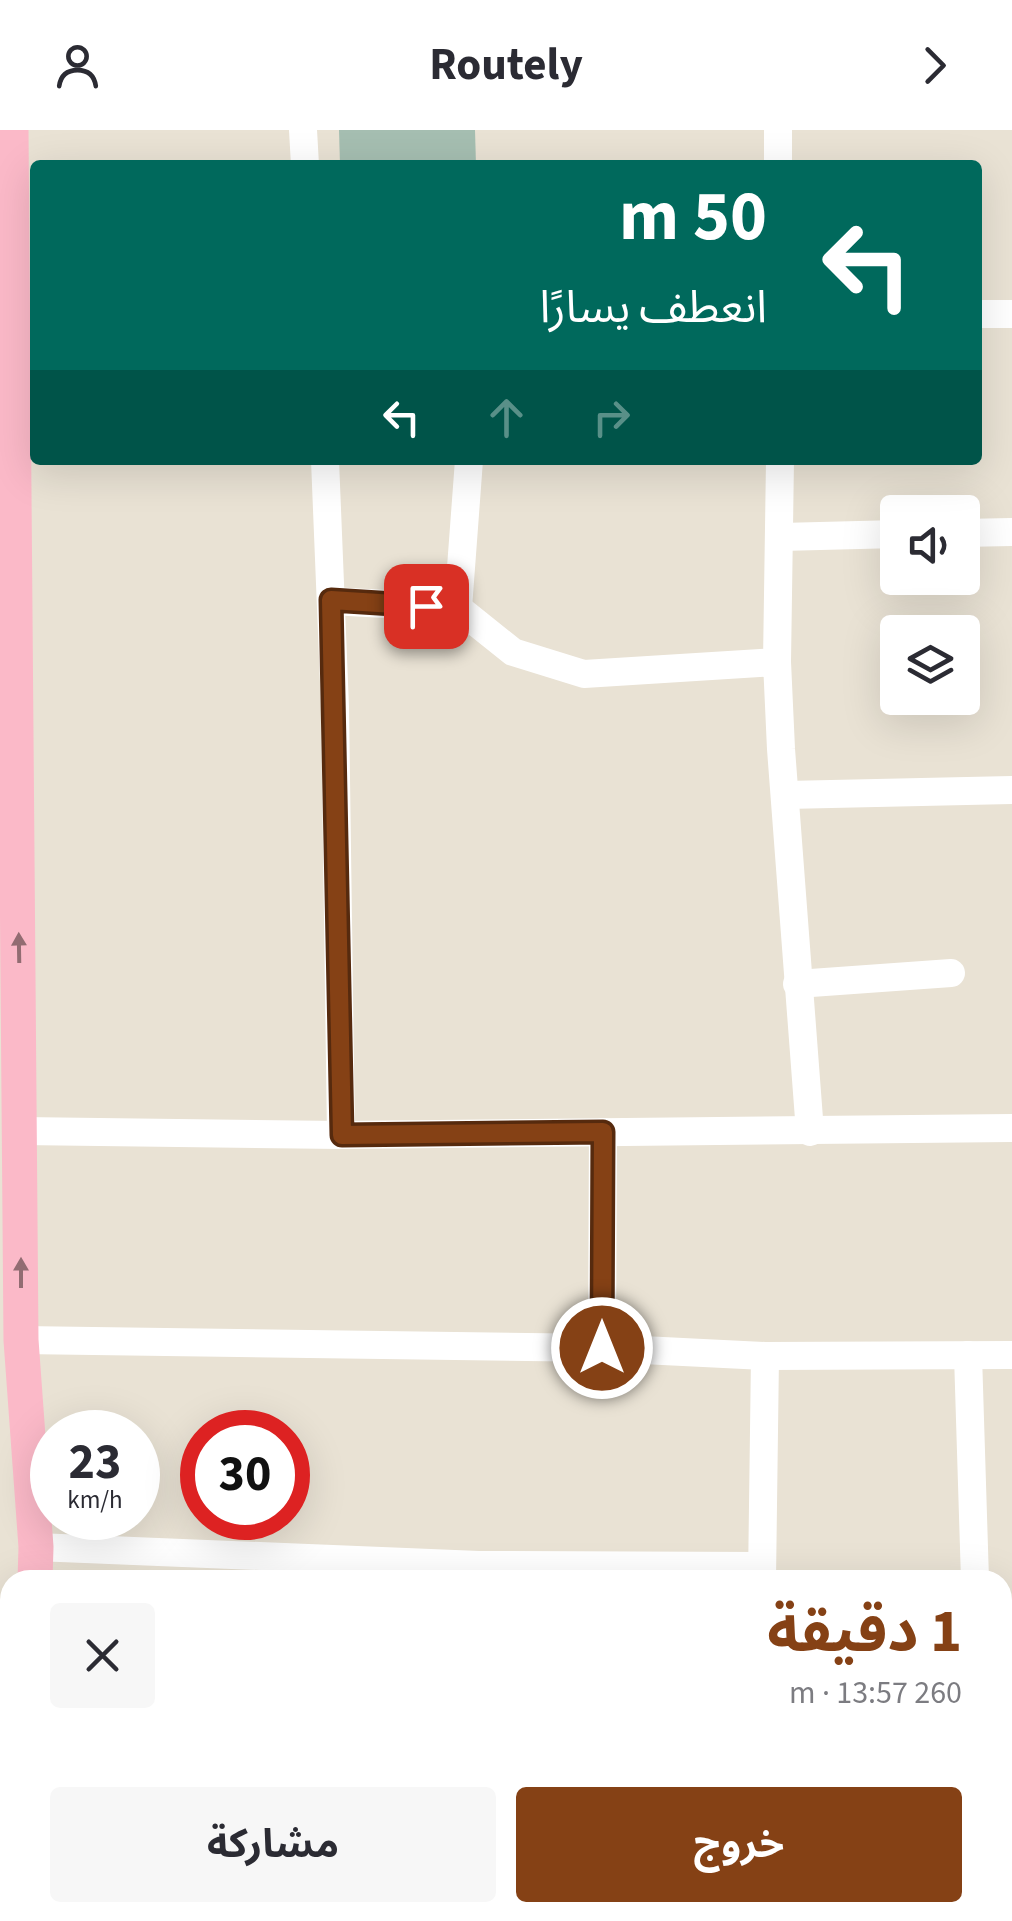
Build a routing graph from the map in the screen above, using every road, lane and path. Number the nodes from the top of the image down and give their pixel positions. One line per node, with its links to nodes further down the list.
1 (11, 130): 23 (main road, one-way to 1)
2 (303, 130): 4 (street)
3 (778, 130): 5 (street)
4 (305, 160)
5 (778, 160)
6 (982, 314): 7 (street)
7 (1012, 314)
8 (324, 465): 15 (street)
9 (469, 465): 16 (street)
10 (780, 465): 14 (street)
11 (1012, 532): 12 (street)
12 (980, 533)
13 (880, 534): 14 (street)
14 (780, 537): 17 (street)
15 (331, 600): 16 (street); 26 (street)
16 (458, 608): 17 (street)
17 (777, 662): 19 (street)
18 (1012, 790): 19 (street)
19 (786, 794): 21 (street)
20 (951, 973): 21 (street)
21 (797, 984): 25 (street)
22 (1012, 1128): 25 (street)
23 (21, 1131): 26 (street); 27 (main road, one-way to 23)
24 (603, 1132): 25 (street); 26 (street); 28 (street)
25 (810, 1132)
26 (342, 1135)
27 (21, 1340): 28 (street); 32 (main road)
28 (602, 1348): 30 (street)
29 (1012, 1355): 31 (street)
30 (765, 1356): 31 (street); 35 (street)
31 (968, 1356): 36 (street)
32 (35, 1563): 33 (street)
33 (274, 1568): 34 (street)
34 (356, 1570)
35 (762, 1570)
36 (974, 1570)

